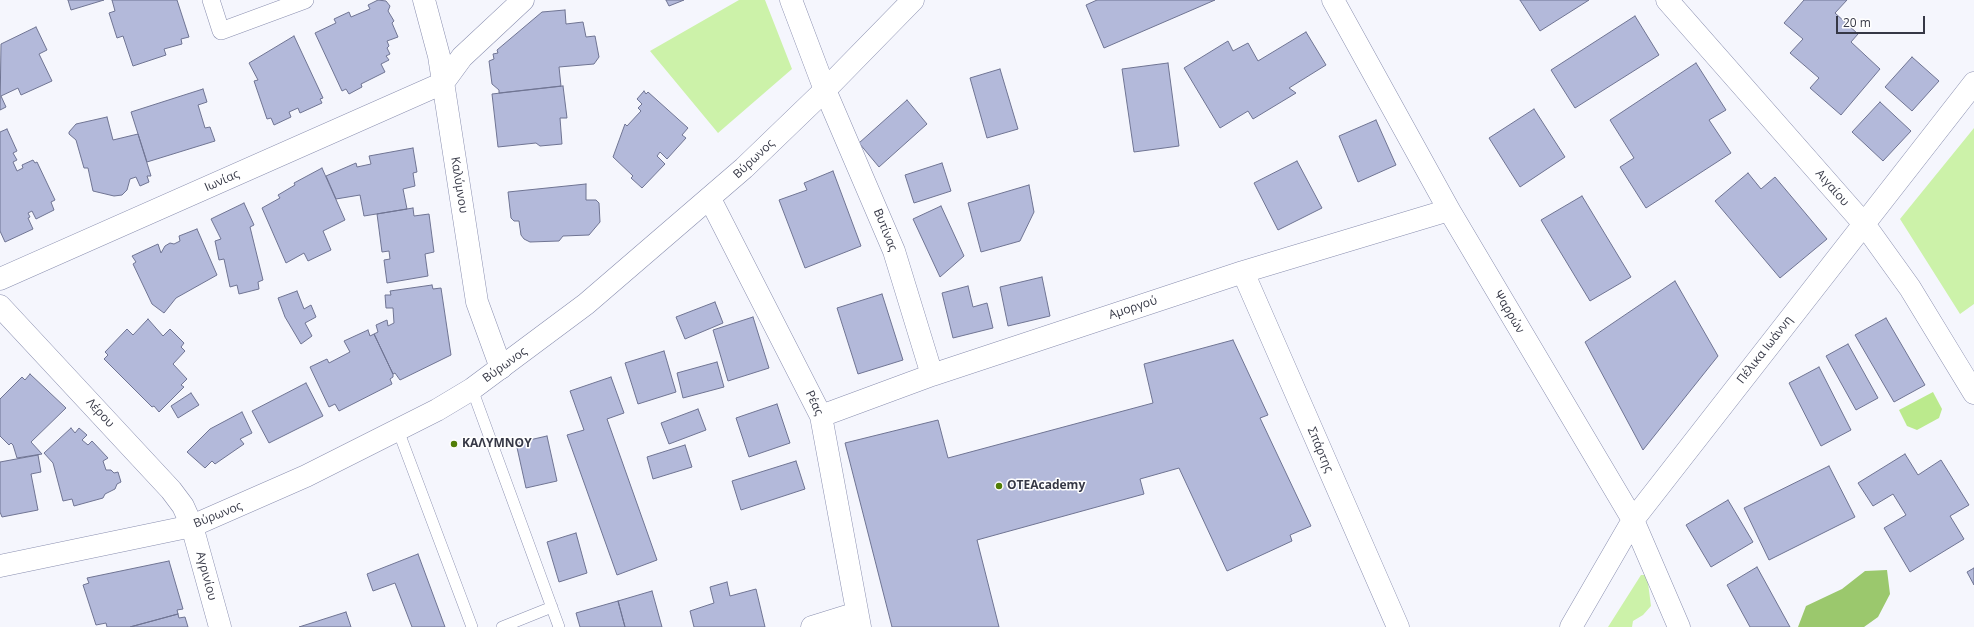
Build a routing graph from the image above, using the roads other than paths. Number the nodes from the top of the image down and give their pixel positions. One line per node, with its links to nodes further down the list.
1 (211, 0): 2 (street)
2 (305, 0)
3 (424, 0): 9 (street, Καλύμνου)
4 (523, 0): 9 (street)
5 (791, 0): 11 (street, Βυτίνας)
6 (913, 0): 11 (street, Βύρωνος)
7 (1333, 0): 13 (street, Ψαρρών)
8 (1667, 0): 14 (street, Αιγαίου)
9 (443, 83): 16 (street, Ιωνίας); 18 (street, Καλύμνου)
10 (1974, 83): 14 (street, Πέλικα Ιωάννη)
11 (825, 90): 12 (street, Βύρωνος); 19 (street, Βυτίνας)
12 (710, 199): 18 (street, Βύρωνος); 22 (street, Ρέας)
13 (1449, 210): 15 (street, Αμοργού); 24 (street, Ψαρρών)
14 (1864, 224): 21 (street, Αιγαίου); 24 (street, Πέλικα Ιωάννη)
15 (1243, 272): 19 (street, Αμοργού); 34 (street, Σπάρτης)
16 (0, 279)
17 (0, 306): 25 (street, Λέρου)
18 (501, 368): 20 (street, Βύρωνος)
19 (932, 375): 22 (street, Αμοργού)
20 (472, 388): 23 (street, Βύρωνος); 27 (lane)
21 (1974, 393)
22 (821, 416): 28 (street, Ρέας)
23 (398, 430): 25 (street, Βύρωνος); 30 (lane)
24 (1633, 520): 35 (street, Πέλικα Ιωάννη); 36 (street, Ψαρρών)
25 (192, 526): 26 (street, Βύρωνος); 29 (street, Αγρινίου)
26 (0, 566)
27 (552, 607): 31 (lane); 32 (lane)
28 (859, 620): 33 (street)
29 (220, 627)
30 (472, 627)
31 (502, 627)
32 (558, 627)
33 (812, 627)
34 (1398, 627)
35 (1571, 627)
36 (1679, 627)

